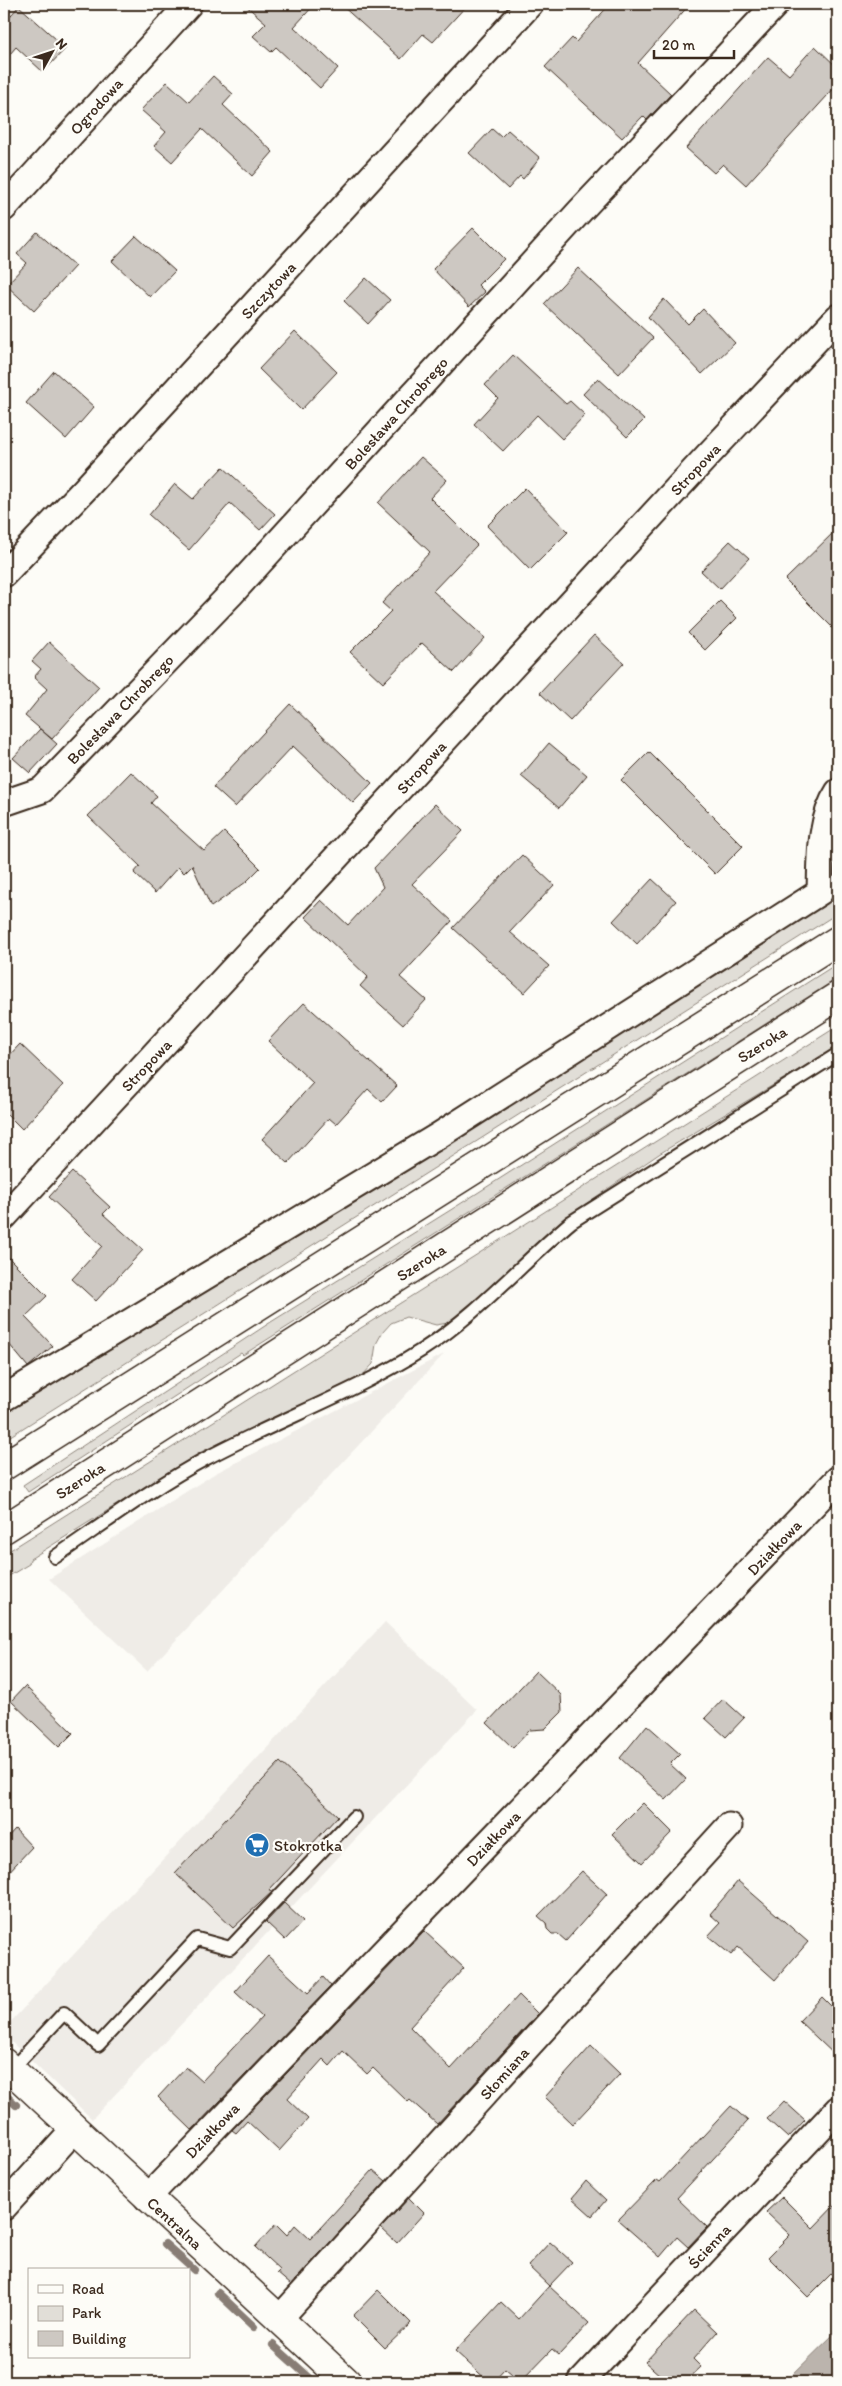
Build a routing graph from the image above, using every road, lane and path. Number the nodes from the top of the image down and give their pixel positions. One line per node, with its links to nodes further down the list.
1 (189, 4): 4 (street, Ogrodowa)
2 (530, 4): 6 (street, Szczytowa)
3 (776, 4): 8 (street, Bolesława Chrobrego)
4 (4, 208)
5 (838, 317): 13 (street, Stropowa)
6 (4, 574)
7 (838, 792): 9 (street)
8 (4, 803)
9 (829, 887): 14 (street)
10 (838, 940): 15 (main road)
11 (838, 996): 17 (main road, Szeroka)
12 (838, 1054): 18 (lane)
13 (4, 1218)
14 (4, 1398)
15 (4, 1466)
16 (838, 1479): 24 (street, Działkowa)
17 (4, 1529)
18 (55, 1557)
19 (354, 1817): 21 (lane)
20 (729, 1826): 26 (street, Słomiana)
21 (7, 2066): 23 (main road, Centralna)
22 (838, 2109): 28 (street, Ścienna)
23 (74, 2130): 24 (main road, Centralna); 25 (street)
24 (147, 2198): 26 (main road, Centralna)
25 (4, 2207)
26 (278, 2319): 27 (main road, Centralna)
27 (347, 2382)
28 (581, 2382)

